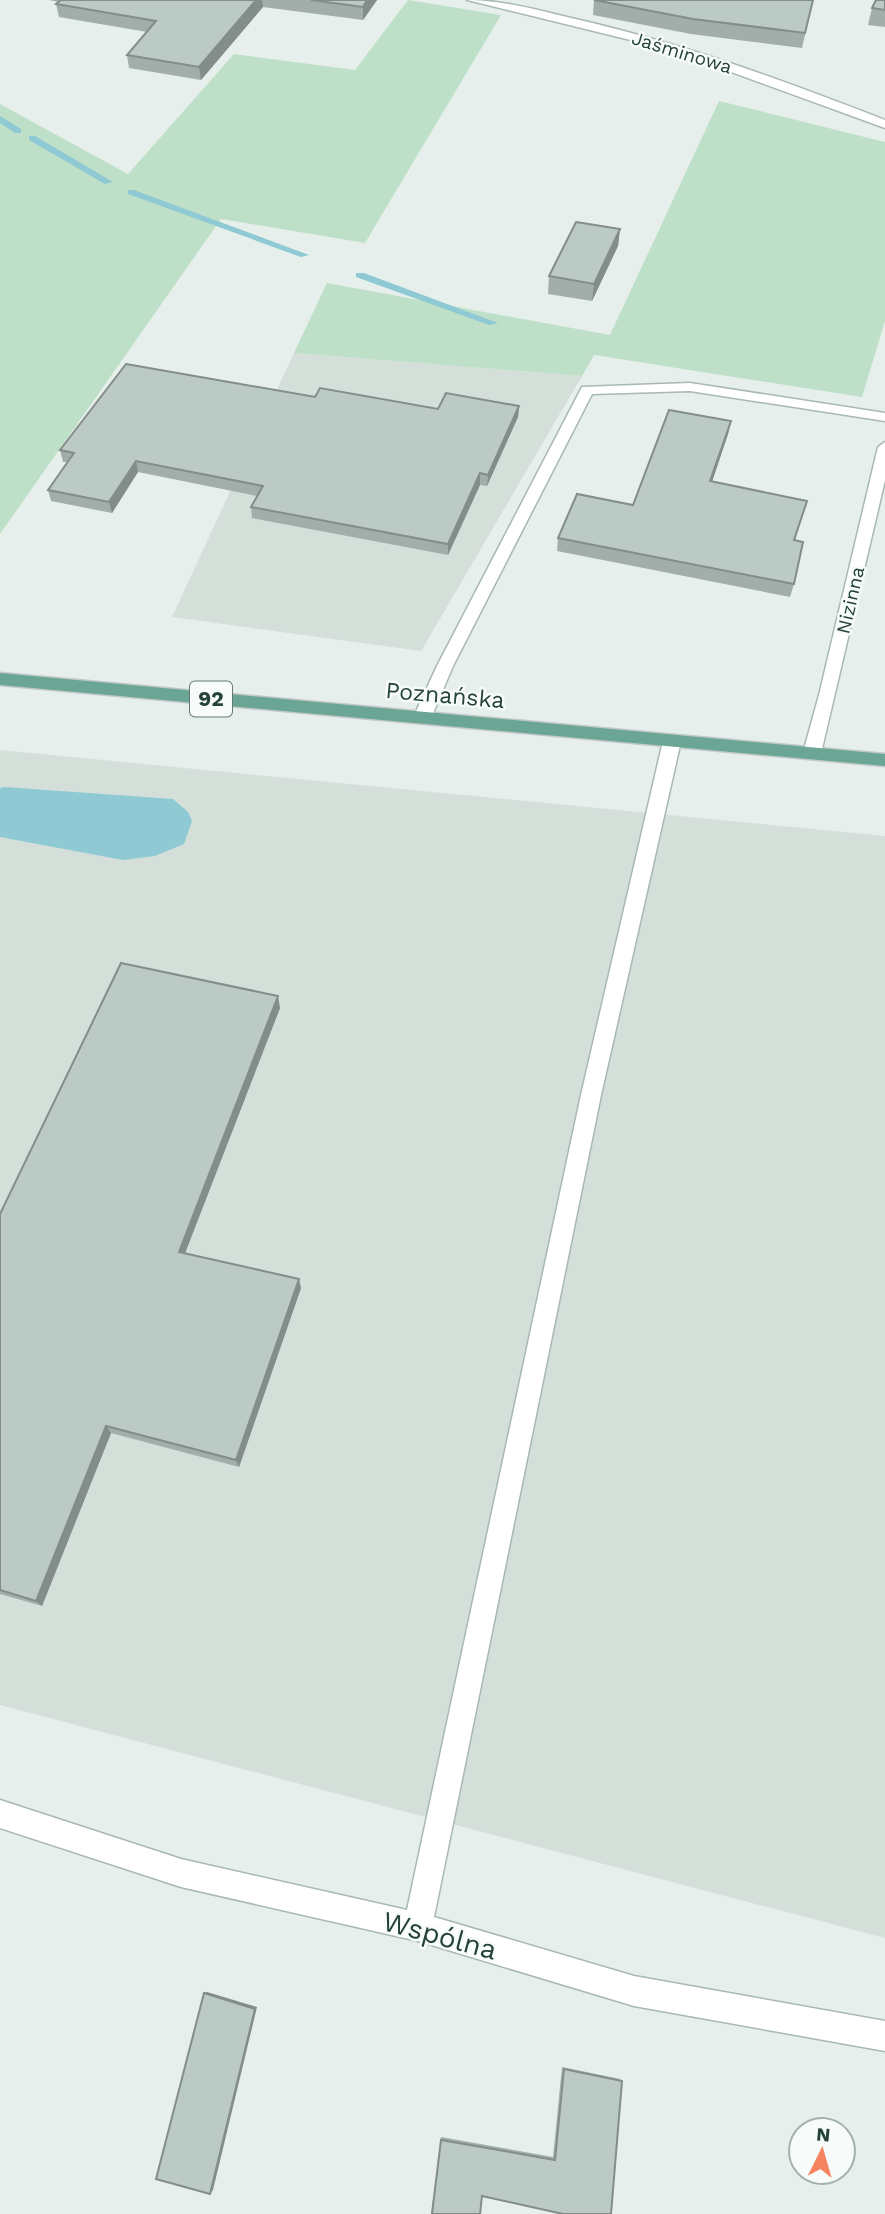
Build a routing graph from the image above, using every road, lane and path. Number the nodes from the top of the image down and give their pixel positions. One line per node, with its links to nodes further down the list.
1 (472, 0): 2 (street, Jaśminowa)
2 (885, 124)
3 (885, 417): 6 (street)
4 (885, 447): 8 (street, Nizinna)
5 (0, 679): 6 (main road, Poznańska / 92)
6 (422, 718): 7 (main road, Poznańska / 92)
7 (672, 741): 8 (main road, Poznańska / 92); 11 (street)
8 (812, 753): 9 (main road, Poznańska / 92)
9 (885, 760)
10 (0, 1814): 11 (street, Wspólna)
11 (418, 1927): 12 (street, Wspólna)
12 (885, 2036)

